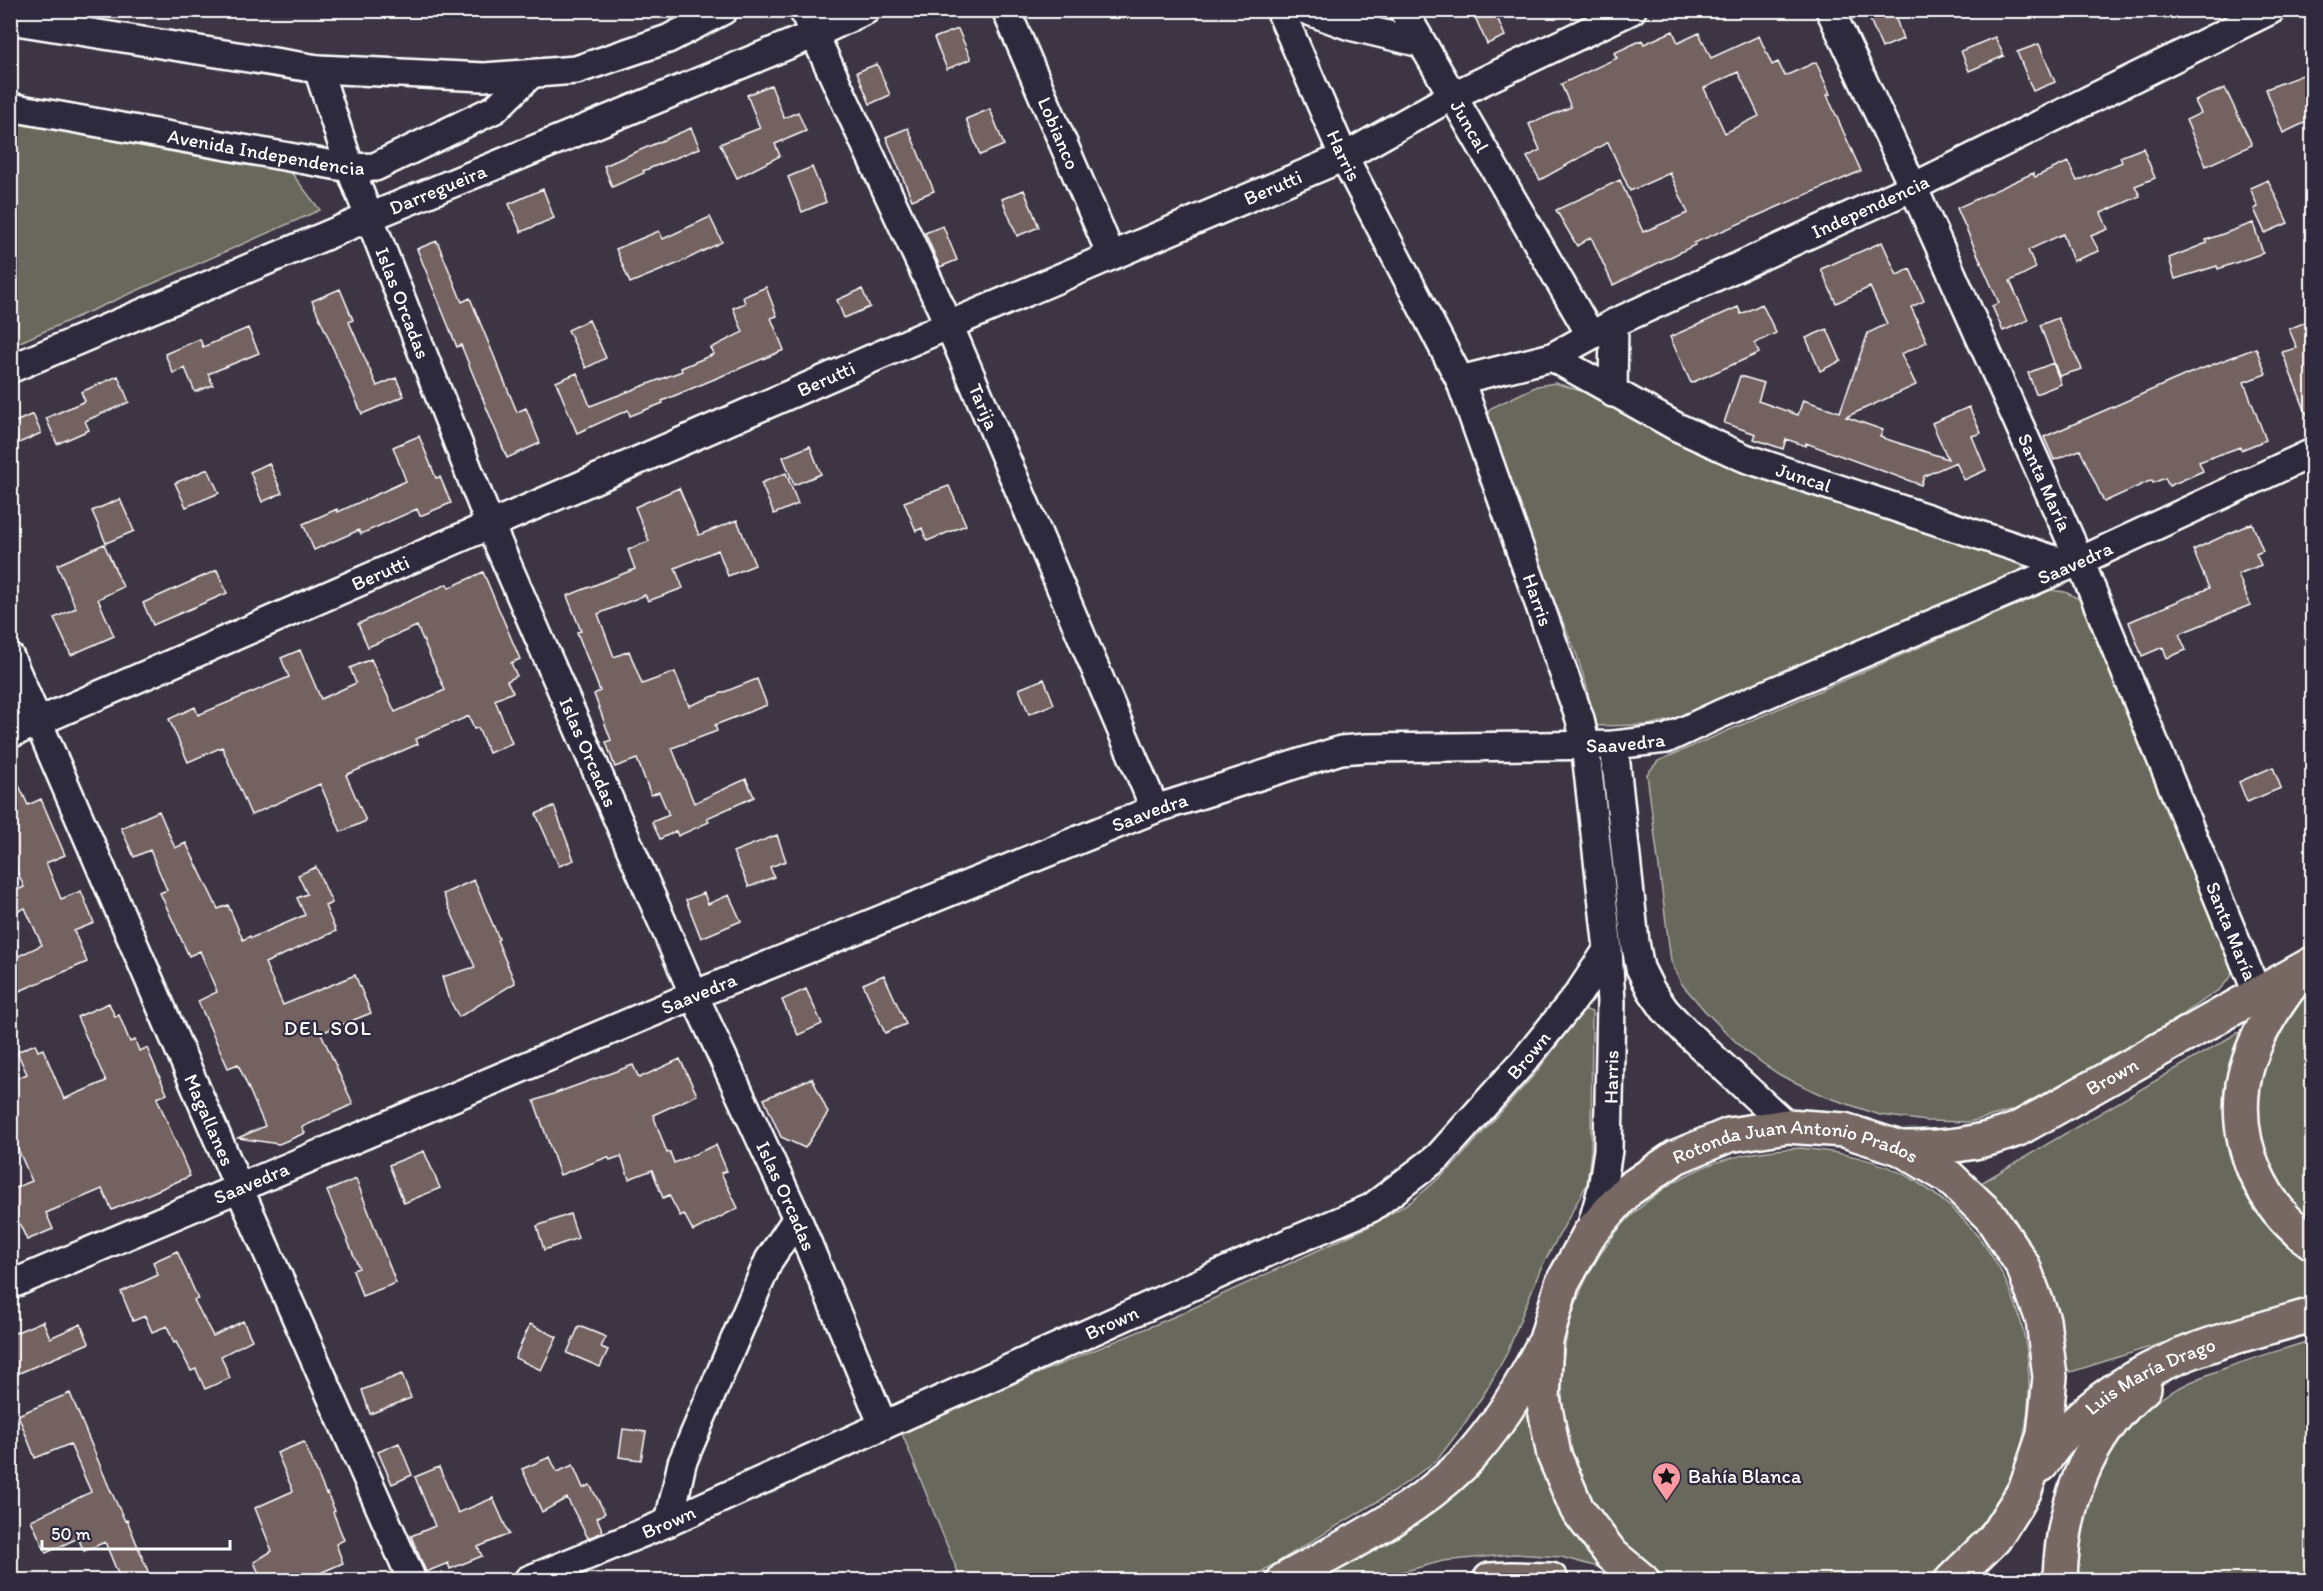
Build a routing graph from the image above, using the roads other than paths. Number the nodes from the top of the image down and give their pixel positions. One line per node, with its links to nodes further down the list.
1 (724, 10): 14 (street)
2 (866, 10): 11 (street, Darregueira)
3 (1006, 10): 21 (street, Lobianco)
4 (1280, 10): 17 (street, Harris)
5 (1306, 10): 12 (street)
6 (1403, 10): 12 (street, Juncal)
7 (1632, 10): 15 (street, Berutti)
8 (1830, 10): 19 (street, Santa María)
9 (2271, 10): 19 (street, Independencia)
10 (10, 20): 13 (street)
11 (809, 22): 20 (street, Darregueira); 22 (street, Tarija)
12 (1421, 43): 15 (street, Juncal)
13 (318, 69): 14 (street); 18 (street, Islas Orcadas)
14 (531, 74): 18 (street, Avenida Independencia)
15 (1452, 96): 17 (street, Berutti); 23 (street, Juncal)
16 (10, 107): 18 (street, Avenida Independencia)
17 (1344, 157): 21 (street, Berutti); 26 (street, Harris)
18 (350, 168): 20 (street, Islas Orcadas)
19 (1913, 187): 23 (street, Independencia); 30 (street, Santa María)
20 (370, 217): 25 (street, Darregueira); 29 (street, Islas Orcadas)
21 (1111, 255): 22 (street, Berutti)
22 (949, 325): 29 (street, Berutti); 36 (street, Tarija)
23 (1602, 329): 24 (street, Independencia); 27 (street)
24 (1552, 357): 26 (street, Independencia); 27 (street, Juncal)
25 (10, 369)
26 (1460, 380): 34 (street, Harris)
27 (1613, 393): 30 (street, Juncal)
28 (2313, 453): 30 (street, Saavedra)
29 (490, 525): 32 (street, Berutti); 39 (street, Islas Orcadas)
30 (2075, 563): 35 (street, Saavedra); 40 (street, Santa María)
31 (10, 657): 32 (street, Magallanes)
32 (38, 722): 33 (street, Berutti); 43 (street, Magallanes)
33 (10, 734)
34 (1585, 744): 35 (street, Saavedra); 36 (street, Saavedra); 37 (street, Harris)
35 (1614, 745): 41 (street)
36 (1155, 809): 39 (street, Saavedra)
37 (1608, 949): 45 (street, Harris); 51 (street, Brown)
38 (2307, 967): 40 (main road, Brown); 46 (main road)
39 (694, 995): 43 (street, Saavedra); 44 (street, Islas Orcadas)
40 (2258, 995): 42 (main road, Brown)
41 (1787, 1126): 42 (main road, Rotonda Juan Antonio Prados); 45 (main road, Rotonda Juan Antonio Prados)
42 (1900, 1148): 52 (main road, Rotonda Juan Antonio Prados)
43 (239, 1188): 47 (street, Saavedra); 55 (street, Magallanes)
44 (797, 1218): 51 (street, Islas Orcadas); 53 (street)
45 (1590, 1233): 49 (main road, Rotonda Juan Antonio Prados)
46 (2313, 1242)
47 (10, 1286)
48 (2313, 1315): 50 (main road, Luis María Drago)
49 (1546, 1340): 57 (main road); 60 (main road, Rotonda Juan Antonio Prados)
50 (2196, 1348): 52 (main road, Luis María Drago); 63 (main road)
51 (883, 1425): 53 (street, Brown)
52 (2025, 1490): 54 (main road, Rotonda Juan Antonio Prados)
53 (669, 1522): 56 (street, Brown)
54 (1994, 1539): 61 (main road, Rotonda Juan Antonio Prados); 62 (main road)
55 (412, 1581)
56 (528, 1581)
57 (1284, 1581)
58 (1490, 1581): 59 (main road)
59 (1551, 1581)
60 (1642, 1581)
61 (1952, 1581)
62 (1975, 1581)
63 (2060, 1581)

